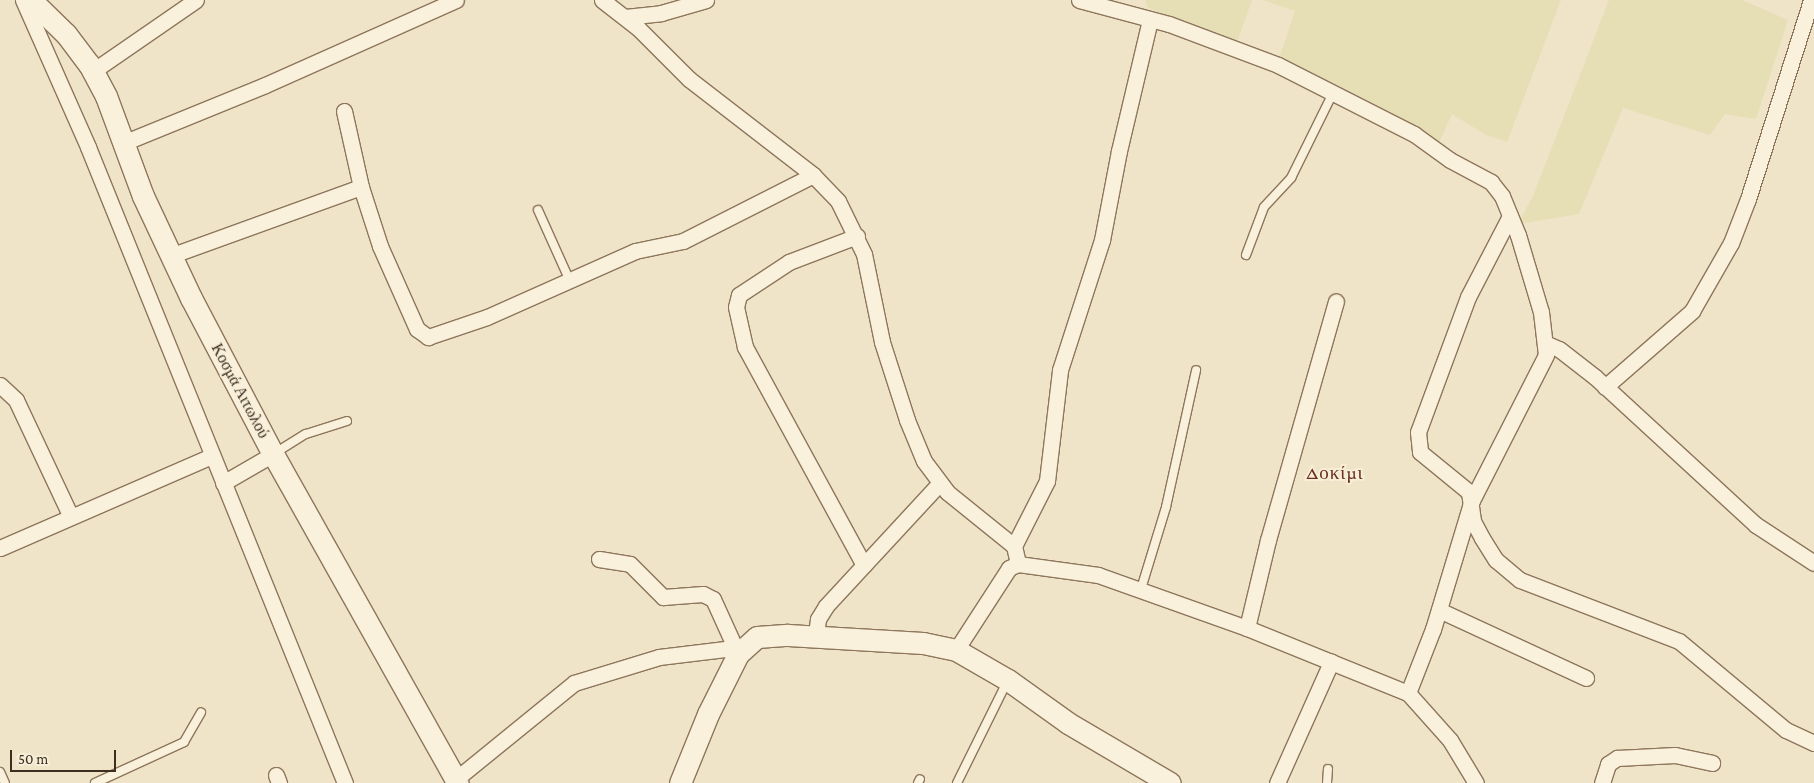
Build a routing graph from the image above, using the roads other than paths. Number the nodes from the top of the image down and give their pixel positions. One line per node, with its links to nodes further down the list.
1 (23, 0): 31 (street)
2 (31, 0): 12 (main road, Κοσμά Αιτωλού)
3 (196, 0): 12 (street)
4 (456, 0): 15 (street)
5 (602, 0): 10 (street)
6 (706, 0): 10 (street)
7 (1078, 0): 9 (street)
8 (1811, 0): 28 (street)
9 (1123, 6): 11 (street)
10 (625, 17): 16 (street)
11 (1150, 20): 13 (street); 36 (street)
12 (93, 71): 15 (main road, Κοσμά Αιτωλού)
13 (1333, 93): 19 (street); 21 (lane)
14 (344, 111): 17 (street)
15 (123, 143): 22 (main road, Κοσμά Αιτωλού)
16 (813, 175): 20 (street); 23 (street)
17 (361, 187): 22 (street); 23 (street)
18 (538, 210): 23 (lane)
19 (1510, 216): 25 (street); 34 (street)
20 (857, 236): 33 (street); 41 (street)
21 (1246, 255)
22 (170, 256): 30 (main road, Κοσμά Αιτωλού)
23 (569, 279)
24 (1336, 302): 44 (street)
25 (1547, 344): 28 (street); 34 (street)
26 (1196, 370): 42 (lane)
27 (0, 385): 35 (street)
28 (1605, 387): 39 (street)
29 (347, 421): 30 (lane)
30 (273, 454): 32 (street); 57 (main road, Κοσμά Αιτωλού)
31 (212, 456): 32 (street); 35 (street)
32 (223, 483): 60 (street)
33 (939, 484): 36 (street); 41 (street)
34 (1472, 500): 43 (street); 53 (street)
35 (71, 517): 37 (street)
36 (1014, 546): 40 (street)
37 (0, 548)
38 (599, 558): 47 (street)
39 (1814, 563)
40 (1018, 564): 42 (street); 46 (street)
41 (864, 565): 45 (street)
42 (1141, 590): 44 (street)
43 (1439, 610): 49 (street); 51 (street)
44 (1247, 628): 48 (street)
45 (816, 635): 46 (main road); 47 (main road)
46 (956, 650): 50 (main road)
47 (735, 651): 57 (street); 61 (main road)
48 (1331, 662): 51 (street); 64 (street)
49 (1586, 678)
50 (1008, 680): 62 (lane); 63 (main road)
51 (1408, 693): 66 (street)
52 (201, 712): 59 (lane)
53 (1814, 743)
54 (1712, 763): 67 (street)
55 (1328, 769): 65 (lane)
56 (0, 772): 58 (lane)
57 (457, 781)
58 (5, 783)
59 (96, 783)
60 (345, 783)
61 (680, 783)
62 (957, 783)
63 (1170, 783)
64 (1276, 783)
65 (1327, 783)
66 (1476, 783)
67 (1602, 783)

